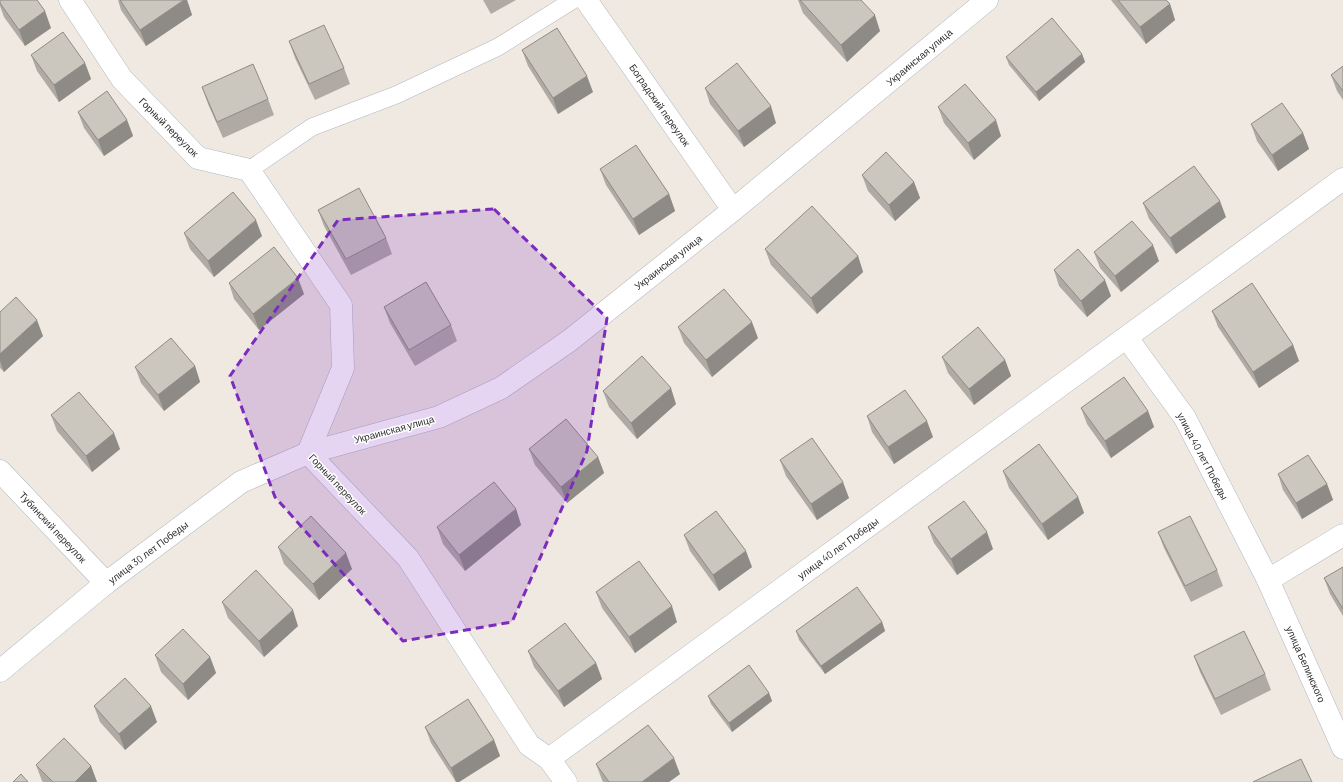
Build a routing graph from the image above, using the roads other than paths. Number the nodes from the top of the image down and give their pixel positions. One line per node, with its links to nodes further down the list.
1 (70, 0): 5 (street, Горный переулок)
2 (573, 0): 5 (lane)
3 (586, 0): 7 (street, Боградский переулок)
4 (987, 0): 7 (street, Украинская улица)
5 (249, 170): 9 (street, Горный переулок)
6 (1343, 179): 8 (street, улица 40 лет Победы)
7 (733, 210): 9 (street, Украинская улица)
8 (1127, 338): 12 (street, улица 40 лет Победы); 16 (street, улица 40 лет Победы)
9 (308, 453): 13 (street, улица 30 лет Победы); 16 (street, Горный переулок)
10 (0, 471): 13 (street, Тубинский переулок)
11 (1343, 535): 12 (street)
12 (1268, 580): 15 (street, улица Белинского)
13 (106, 583): 14 (street, улица 30 лет Победы)
14 (0, 671)
15 (1343, 748)
16 (549, 759): 17 (street, Горный переулок)
17 (566, 782)

